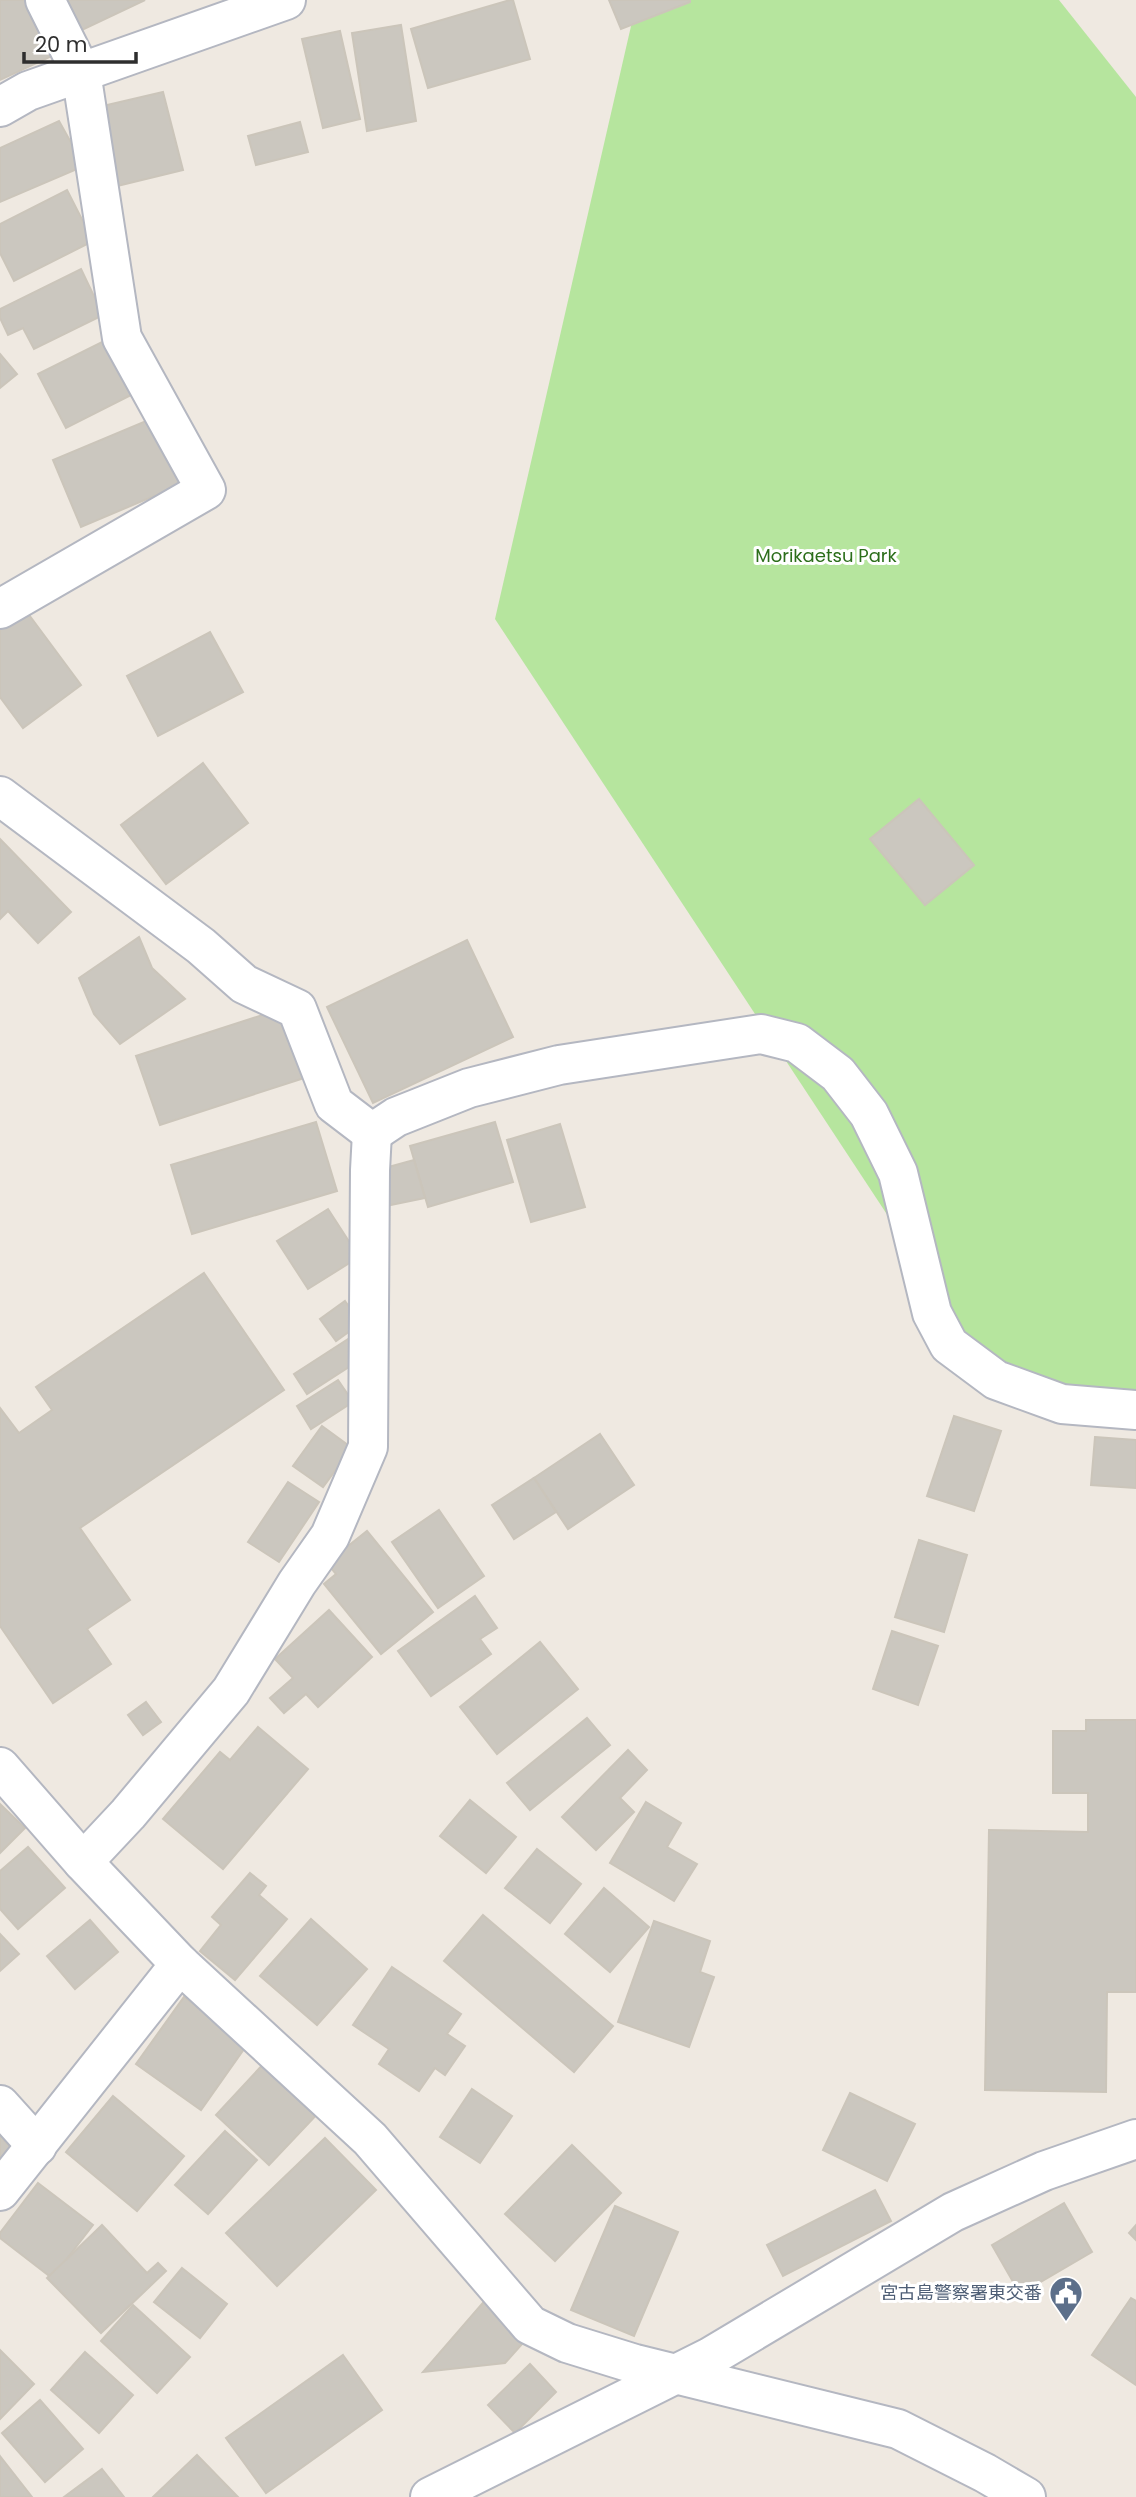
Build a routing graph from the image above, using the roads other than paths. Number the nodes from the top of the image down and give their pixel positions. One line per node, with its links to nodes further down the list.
1 (45, 0): 3 (street)
2 (286, 0): 3 (street)
3 (81, 72): 4 (street); 5 (street)
4 (0, 107)
5 (0, 609)
6 (0, 796): 7 (street)
7 (372, 1133): 8 (street); 10 (street)
8 (1136, 1410)
9 (0, 1766): 10 (street)
10 (83, 1862): 11 (street)
11 (180, 1964): 14 (street); 16 (street)
12 (0, 2105): 14 (street)
13 (1136, 2139): 16 (street)
14 (37, 2146): 15 (street)
15 (0, 2191)
16 (676, 2374): 17 (street); 19 (street)
17 (487, 2485): 18 (street)
18 (430, 2497)
19 (1026, 2497)

